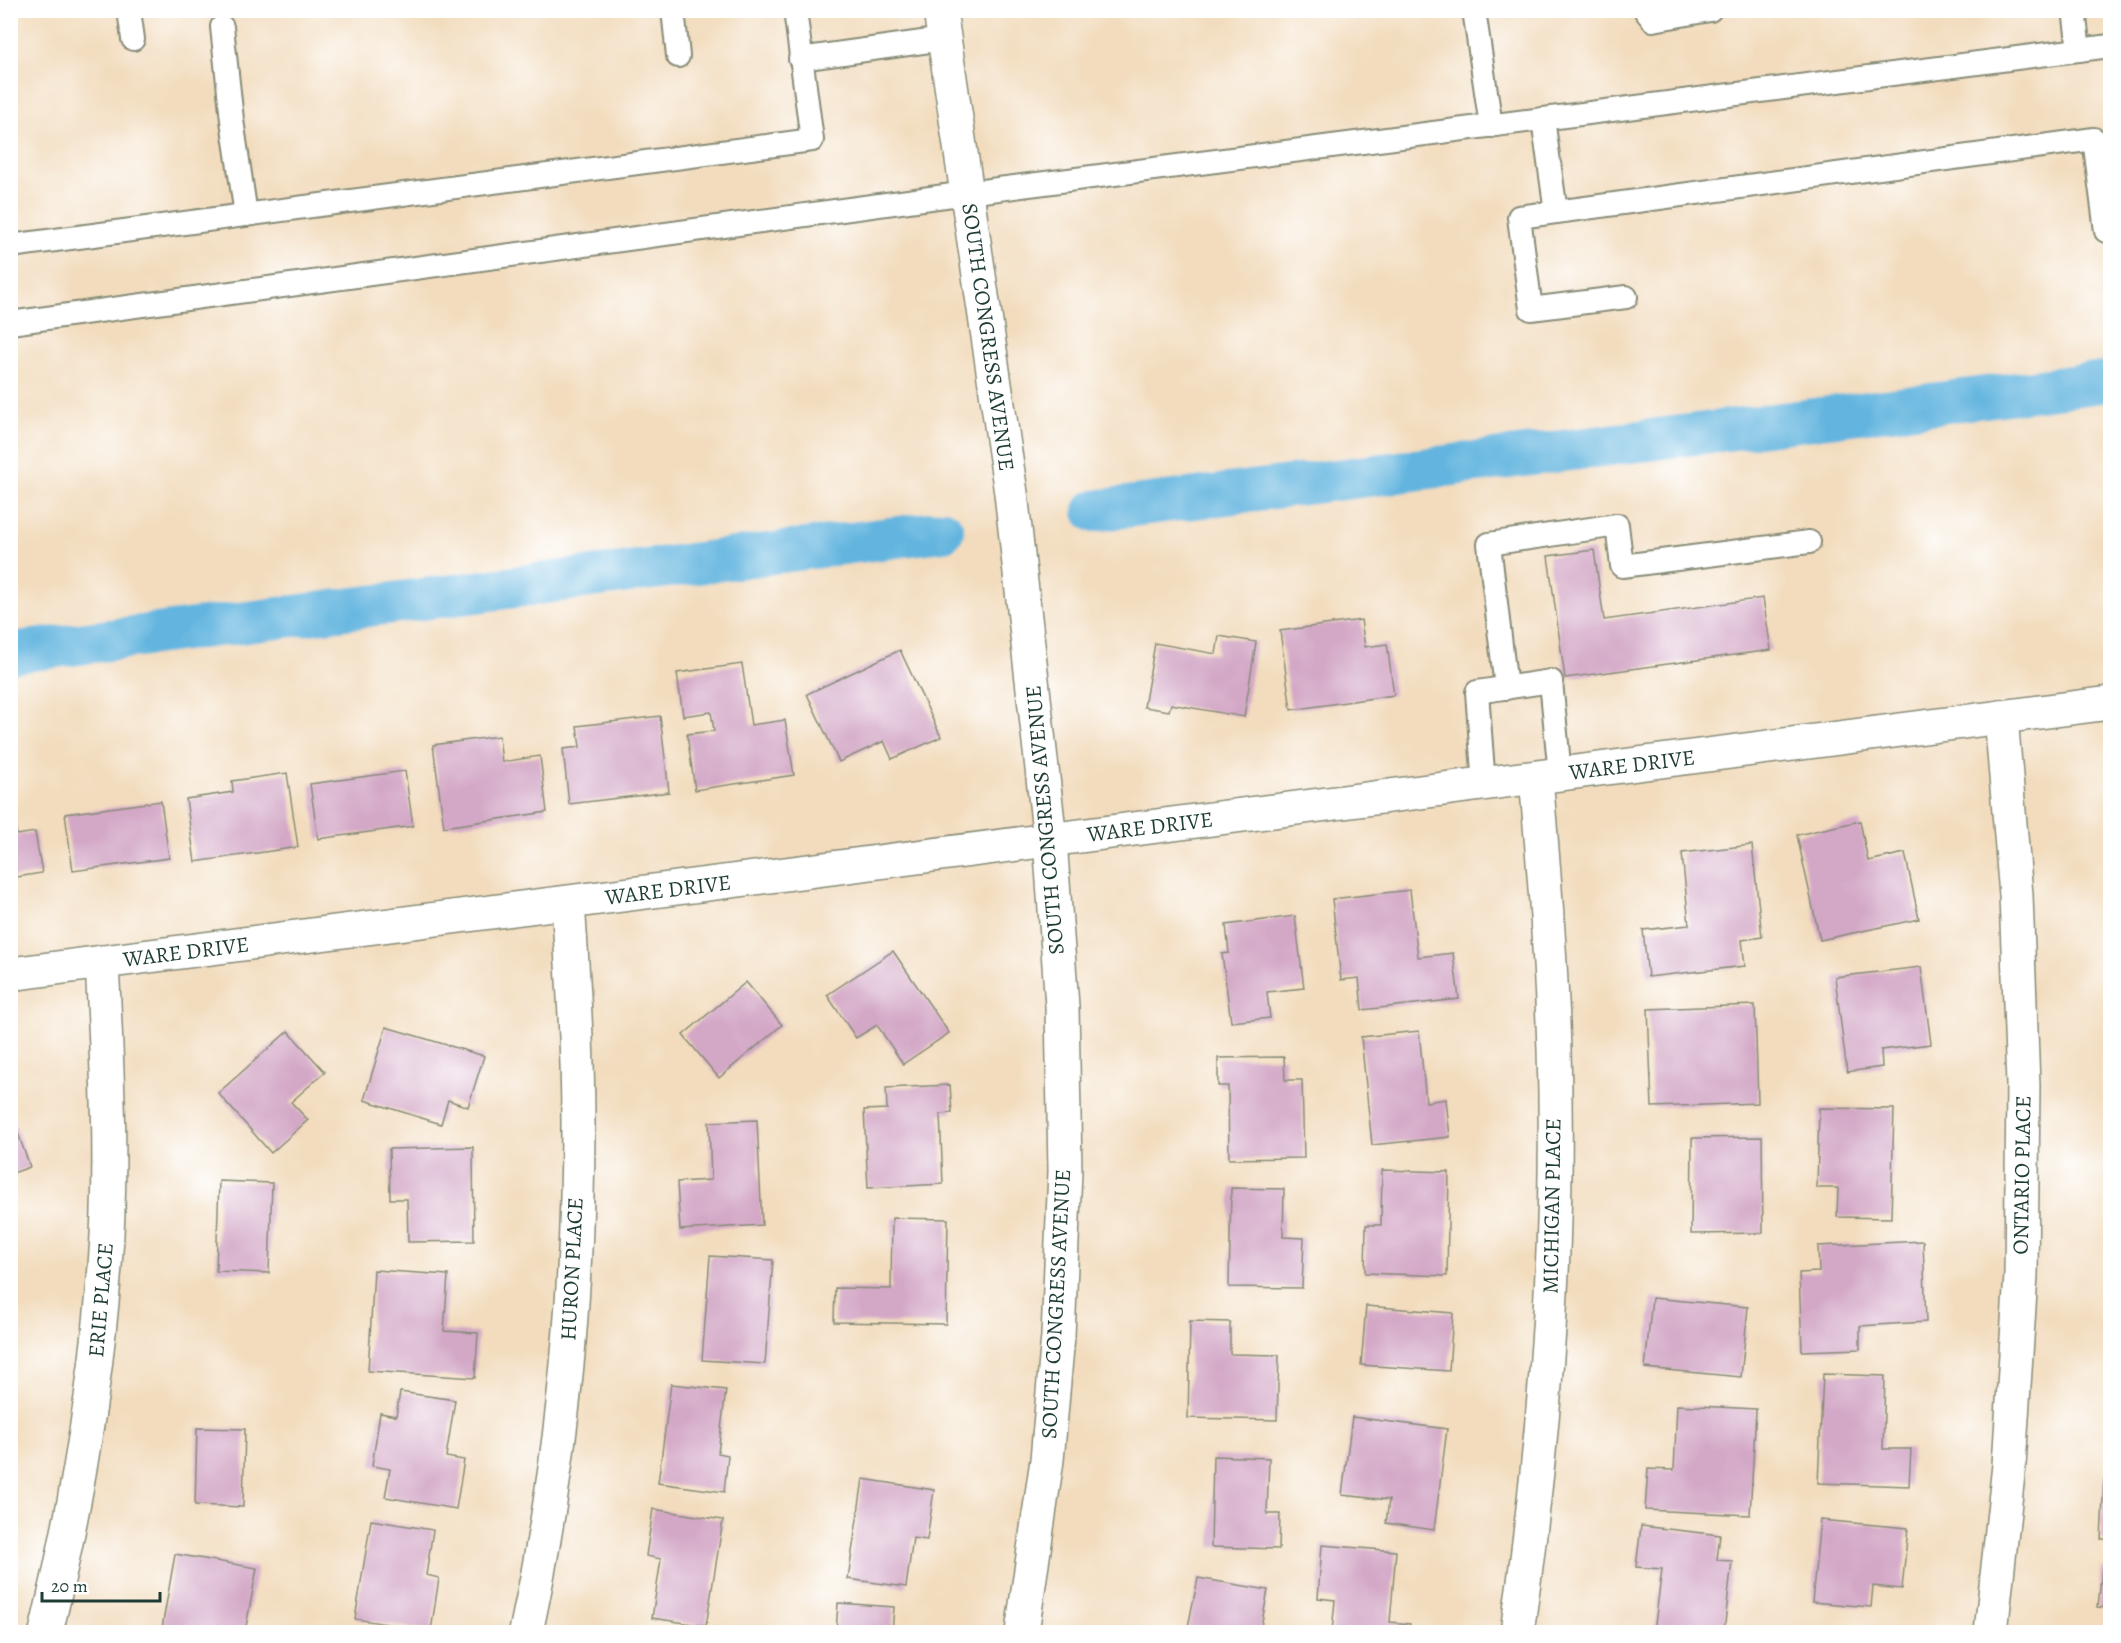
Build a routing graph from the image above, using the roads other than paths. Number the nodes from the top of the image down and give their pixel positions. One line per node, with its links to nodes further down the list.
1 (129, 10): 10 (lane)
2 (673, 10): 13 (lane)
3 (795, 10): 14 (lane)
4 (1645, 10): 5 (lane)
5 (1710, 10)
6 (2074, 10): 12 (lane)
7 (1477, 11): 16 (lane)
8 (942, 25): 14 (lane); 17 (street, SOUTH CONGRESS AVENUE)
9 (222, 27): 19 (lane)
10 (133, 39)
11 (2110, 46): 12 (lane)
12 (2079, 50): 15 (lane)
13 (678, 56)
14 (801, 59): 19 (lane)
15 (1543, 119): 16 (lane); 18 (lane)
16 (1491, 126): 17 (lane)
17 (967, 193): 23 (lane); 30 (street, SOUTH CONGRESS AVENUE)
18 (1556, 212): 20 (lane); 22 (lane)
19 (246, 215): 21 (lane)
20 (2106, 231)
21 (10, 246)
22 (1626, 297)
23 (10, 323)
24 (1809, 542): 25 (lane)
25 (1506, 688): 28 (lane); 29 (lane)
26 (2110, 703): 27 (street, WARE DRIVE)
27 (2001, 717): 28 (street, WARE DRIVE); 38 (street, ONTARIO PLACE)
28 (1548, 776): 29 (street, WARE DRIVE); 37 (street, MICHIGAN PLACE)
29 (1484, 785): 30 (street, WARE DRIVE)
30 (1050, 840): 31 (street, WARE DRIVE); 36 (street, SOUTH CONGRESS AVENUE)
31 (568, 903): 32 (street, WARE DRIVE); 35 (street, HURON PLACE)
32 (102, 962): 33 (street, WARE DRIVE); 34 (street, ERIE PLACE)
33 (10, 974)
34 (46, 1632)
35 (526, 1632)
36 (1022, 1632)
37 (1517, 1632)
38 (1991, 1632)

